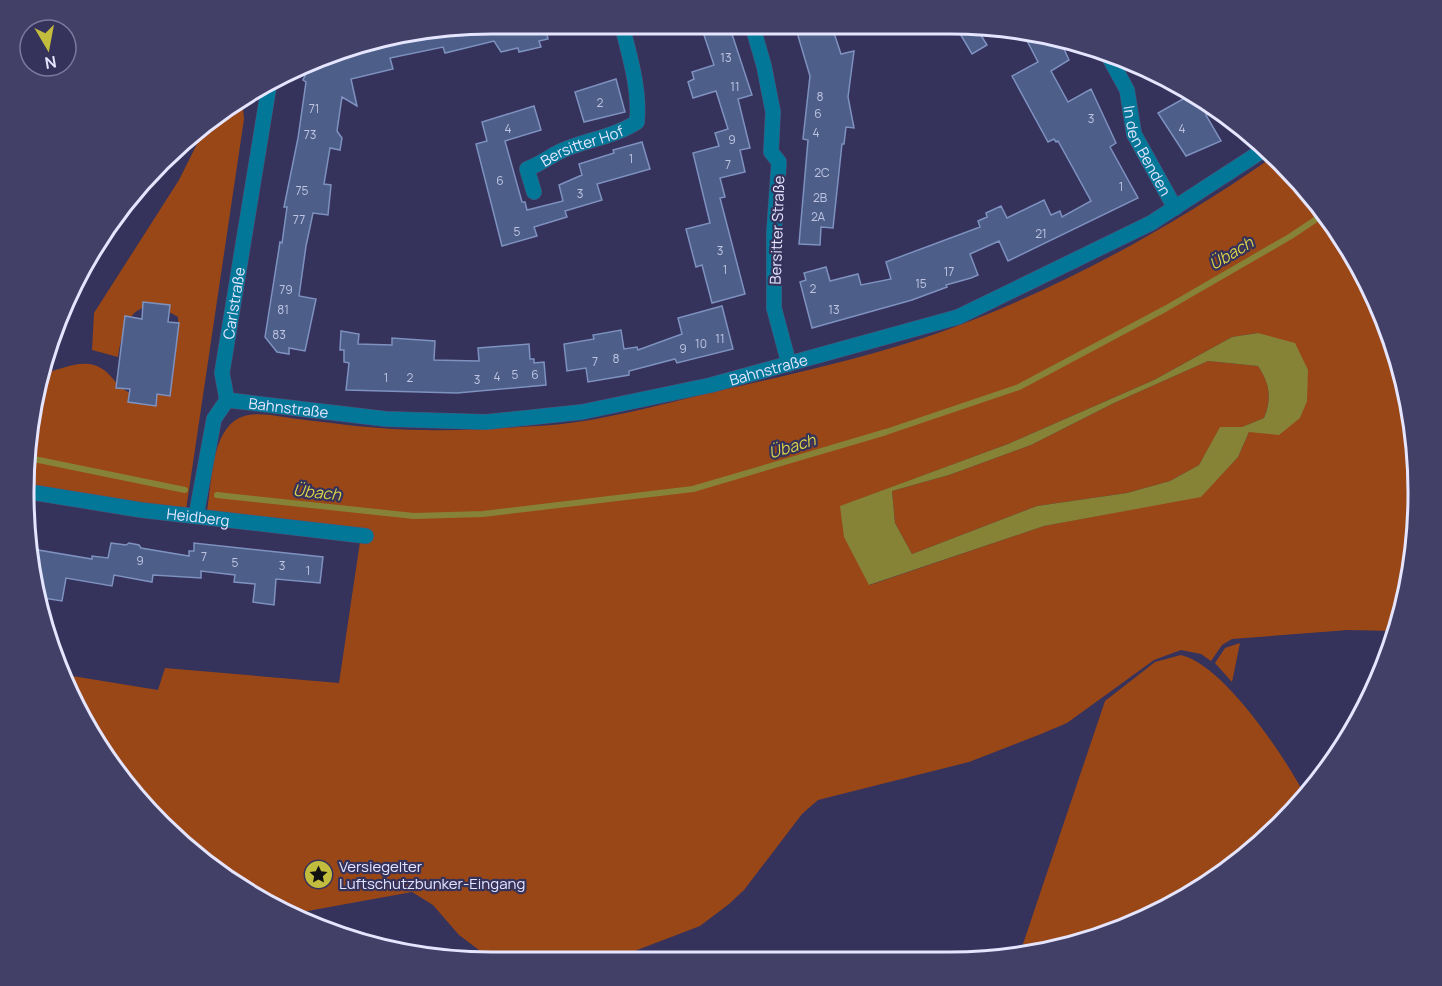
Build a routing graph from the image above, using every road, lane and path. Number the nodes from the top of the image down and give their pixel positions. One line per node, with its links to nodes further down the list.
1 (624, 34): 6 (street, Bersitter Hof)
2 (755, 34): 8 (street, Bersitter Straße)
3 (1113, 65): 7 (street, In den Benden)
4 (268, 94): 9 (street, Carlstraße)
5 (1257, 154): 7 (street, Bahnstraße)
6 (534, 192)
7 (1175, 208): 8 (street, Bahnstraße)
8 (789, 364): 9 (street, Bahnstraße)
9 (227, 400): 11 (street)
10 (34, 493): 11 (street, Heidberg)
11 (196, 516): 12 (street, Heidberg)
12 (366, 536)

